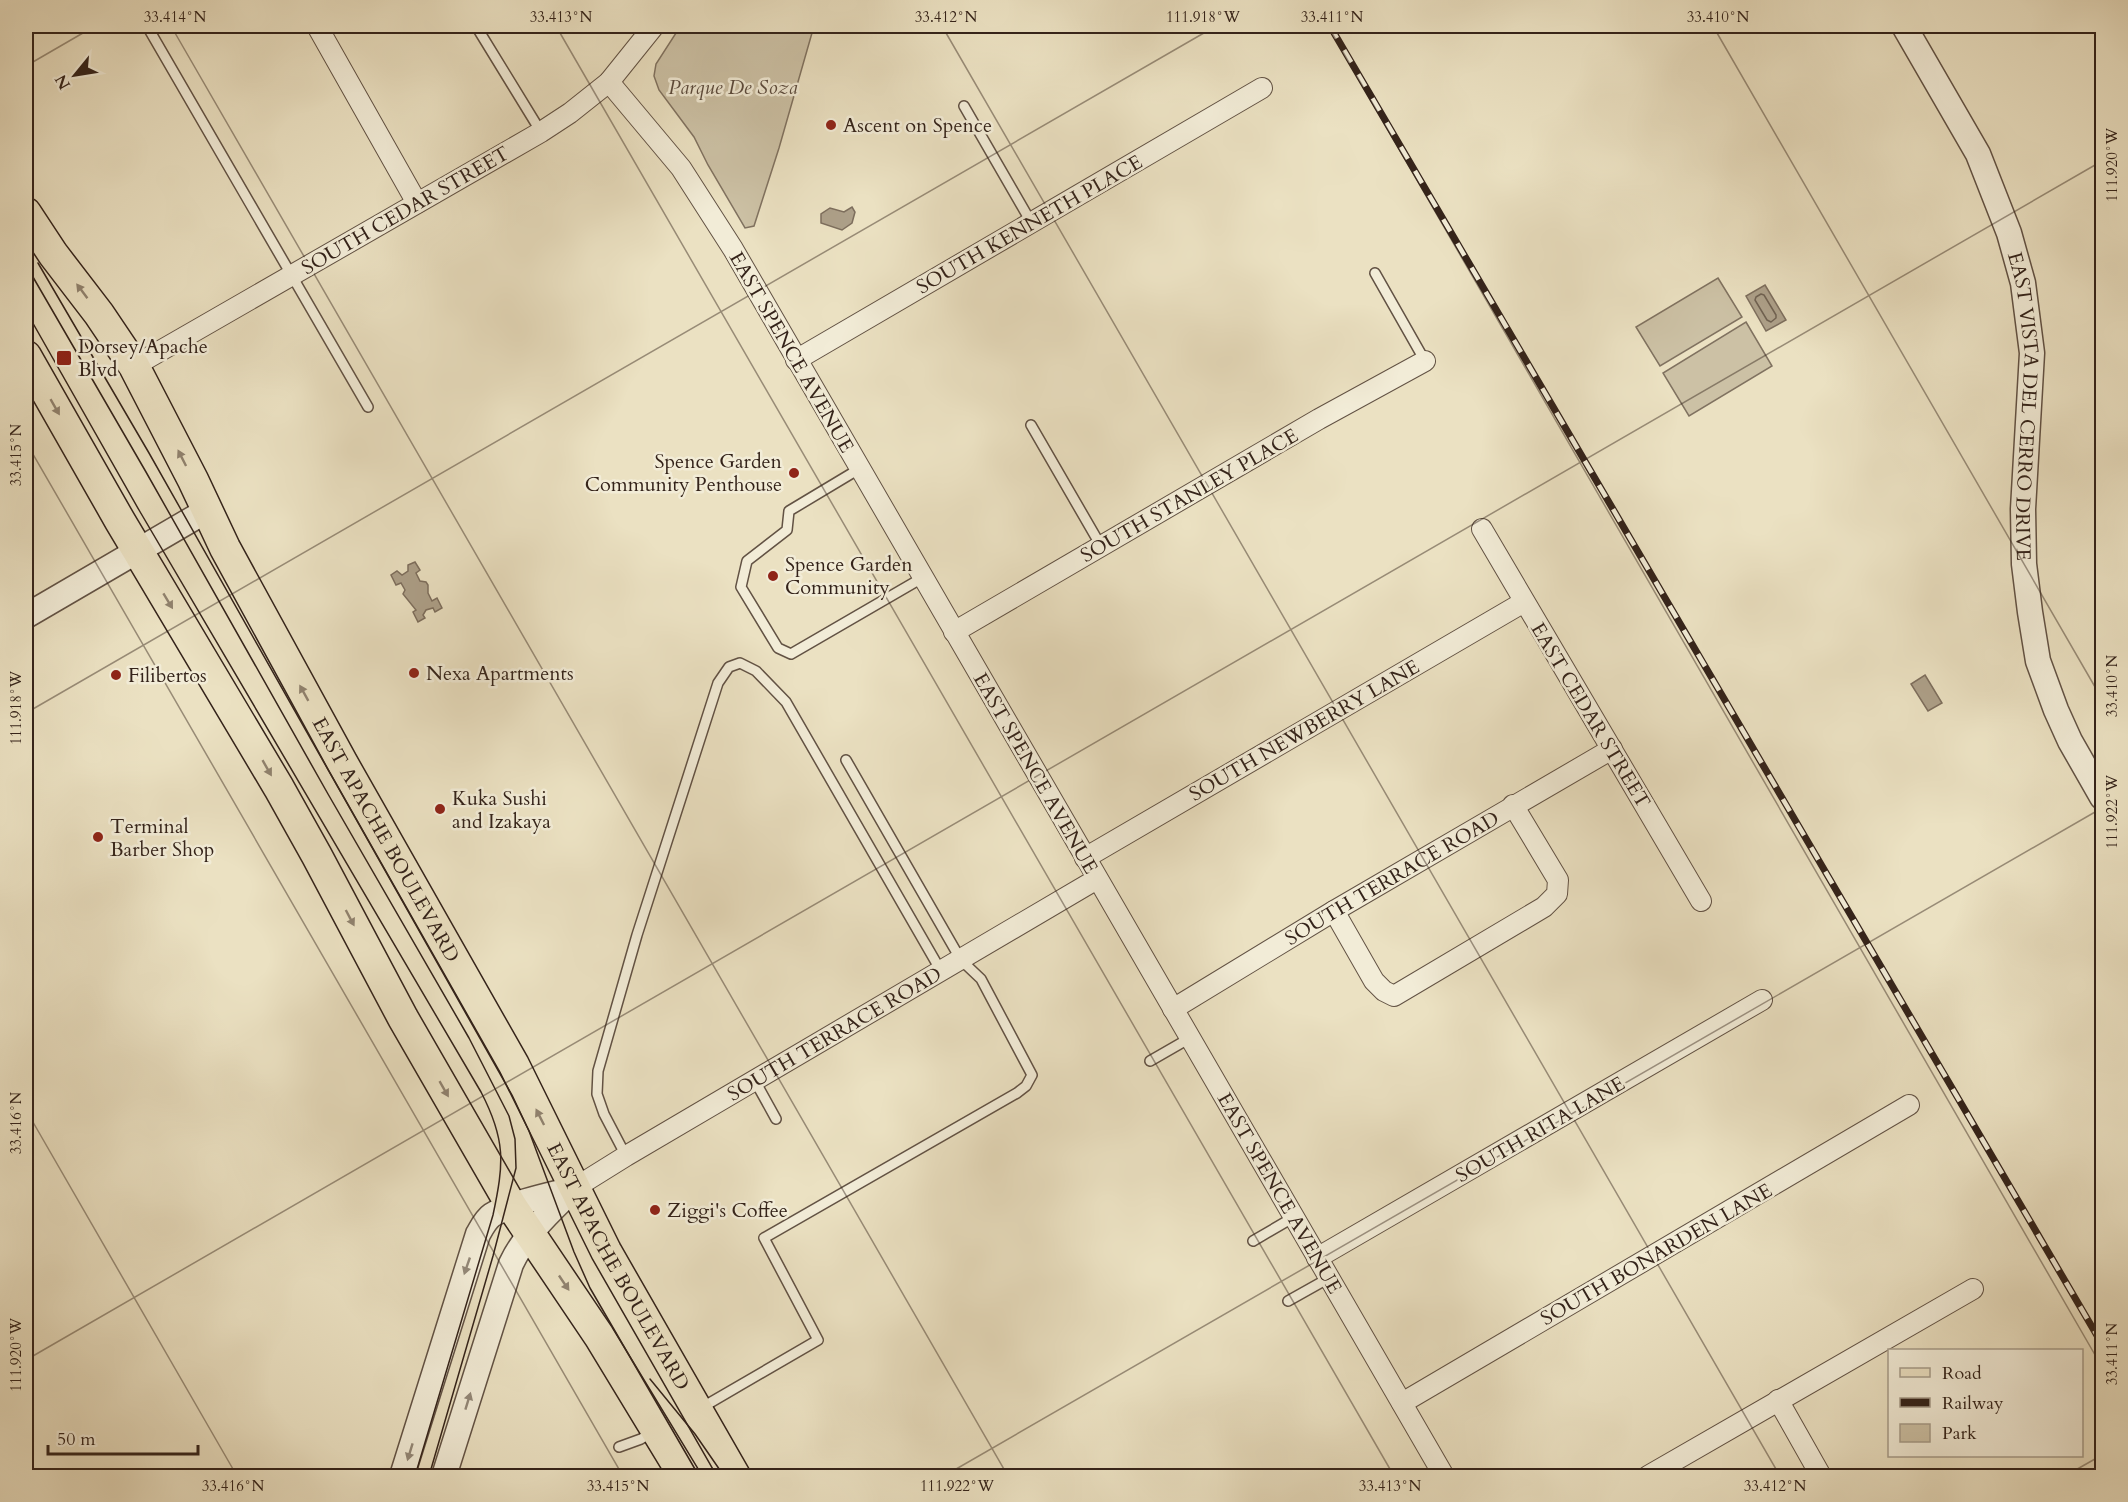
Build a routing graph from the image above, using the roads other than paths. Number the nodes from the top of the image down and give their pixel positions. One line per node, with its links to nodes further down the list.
1 (147, 26): 14 (lane)
2 (317, 26): 10 (street)
3 (476, 26): 9 (lane)
4 (654, 26): 6 (street, SOUTH CEDAR STREET)
5 (1904, 26): 32 (street, EAST VISTA DEL CERRO DRIVE)
6 (609, 82): 9 (street, SOUTH CEDAR STREET); 16 (street, EAST SPENCE AVENUE)
7 (1262, 88): 12 (street, SOUTH KENNETH PLACE)
8 (964, 106): 12 (lane)
9 (541, 132): 10 (street, SOUTH CEDAR STREET)
10 (417, 203): 14 (street, SOUTH CEDAR STREET)
11 (26, 213): 18 (main road, EAST APACHE BOULEVARD, one-way to 11)
12 (1031, 222): 16 (street, SOUTH KENNETH PLACE)
13 (1375, 273): 17 (lane)
14 (292, 276): 18 (street, SOUTH CEDAR STREET); 19 (lane)
15 (26, 356): 25 (main road, one-way to 25)
16 (796, 360): 21 (street, EAST SPENCE AVENUE)
17 (1425, 361): 24 (street, SOUTH STANLEY PLACE)
18 (134, 366): 22 (main road, EAST APACHE BOULEVARD, one-way to 18)
19 (368, 407)
20 (1031, 425): 24 (lane)
21 (859, 469): 26 (street, EAST SPENCE AVENUE); 26 (lane)
22 (207, 511): 25 (street); 48 (main road, EAST APACHE BOULEVARD, one-way to 22)
23 (1482, 529): 27 (street, EAST CEDAR STREET)
24 (1101, 546): 29 (street, SOUTH STANLEY PLACE)
25 (138, 550): 28 (street); 49 (main road, one-way to 49)
26 (922, 578): 29 (street, EAST SPENCE AVENUE)
27 (1524, 602): 30 (street, EAST CEDAR STREET); 34 (street, SOUTH NEWBERRY LANE)
28 (26, 616)
29 (954, 632): 34 (street, EAST SPENCE AVENUE)
30 (1611, 750): 33 (street, SOUTH TERRACE ROAD); 36 (street, EAST CEDAR STREET)
31 (846, 760): 38 (lane)
32 (2103, 797)
33 (1514, 806): 37 (street, SOUTH TERRACE ROAD); 37 (street)
34 (1085, 858): 35 (street, EAST SPENCE AVENUE)
35 (1097, 879): 38 (street, SOUTH TERRACE ROAD); 41 (street, EAST SPENCE AVENUE)
36 (1701, 901)
37 (1334, 911): 41 (street, SOUTH TERRACE ROAD)
38 (961, 960): 39 (street, SOUTH TERRACE ROAD); 59 (lane)
39 (941, 972): 44 (street, SOUTH TERRACE ROAD); 47 (lane)
40 (1762, 1000): 53 (street, SOUTH RITA LANE)
41 (1173, 1009): 42 (street, EAST SPENCE AVENUE)
42 (1190, 1038): 43 (lane); 50 (street, EAST SPENCE AVENUE)
43 (1150, 1061)
44 (755, 1082): 46 (lane); 47 (street, SOUTH TERRACE ROAD)
45 (1909, 1105): 58 (street, SOUTH BONARDEN LANE)
46 (776, 1119)
47 (626, 1156): 48 (street, SOUTH TERRACE ROAD)
48 (573, 1189): 49 (street, SOUTH TERRACE ROAD); 51 (street, SOUTH TERRACE ROAD); 59 (main road, EAST APACHE BOULEVARD)
49 (512, 1207): 51 (main road); 63 (street, SOUTH TERRACE ROAD, one-way to 63)
50 (1294, 1217): 52 (lane); 53 (street, EAST SPENCE AVENUE)
51 (530, 1235): 60 (main road, one-way to 60); 64 (street, SOUTH TERRACE ROAD, one-way to 51)
52 (1253, 1241)
53 (1317, 1258): 54 (street, EAST SPENCE AVENUE)
54 (1329, 1278): 56 (lane); 58 (street, EAST SPENCE AVENUE)
55 (1973, 1289): 57 (street)
56 (1288, 1301)
57 (1778, 1400): 67 (street); 68 (street)
58 (1402, 1403): 62 (street, EAST SPENCE AVENUE)
59 (697, 1411): 66 (main road, EAST APACHE BOULEVARD)
60 (656, 1430): 61 (lane); 65 (main road)
61 (619, 1447)
62 (1439, 1475)
63 (402, 1476)
64 (444, 1476)
65 (684, 1476)
66 (735, 1476)
67 (1648, 1476)
68 (1821, 1476)

